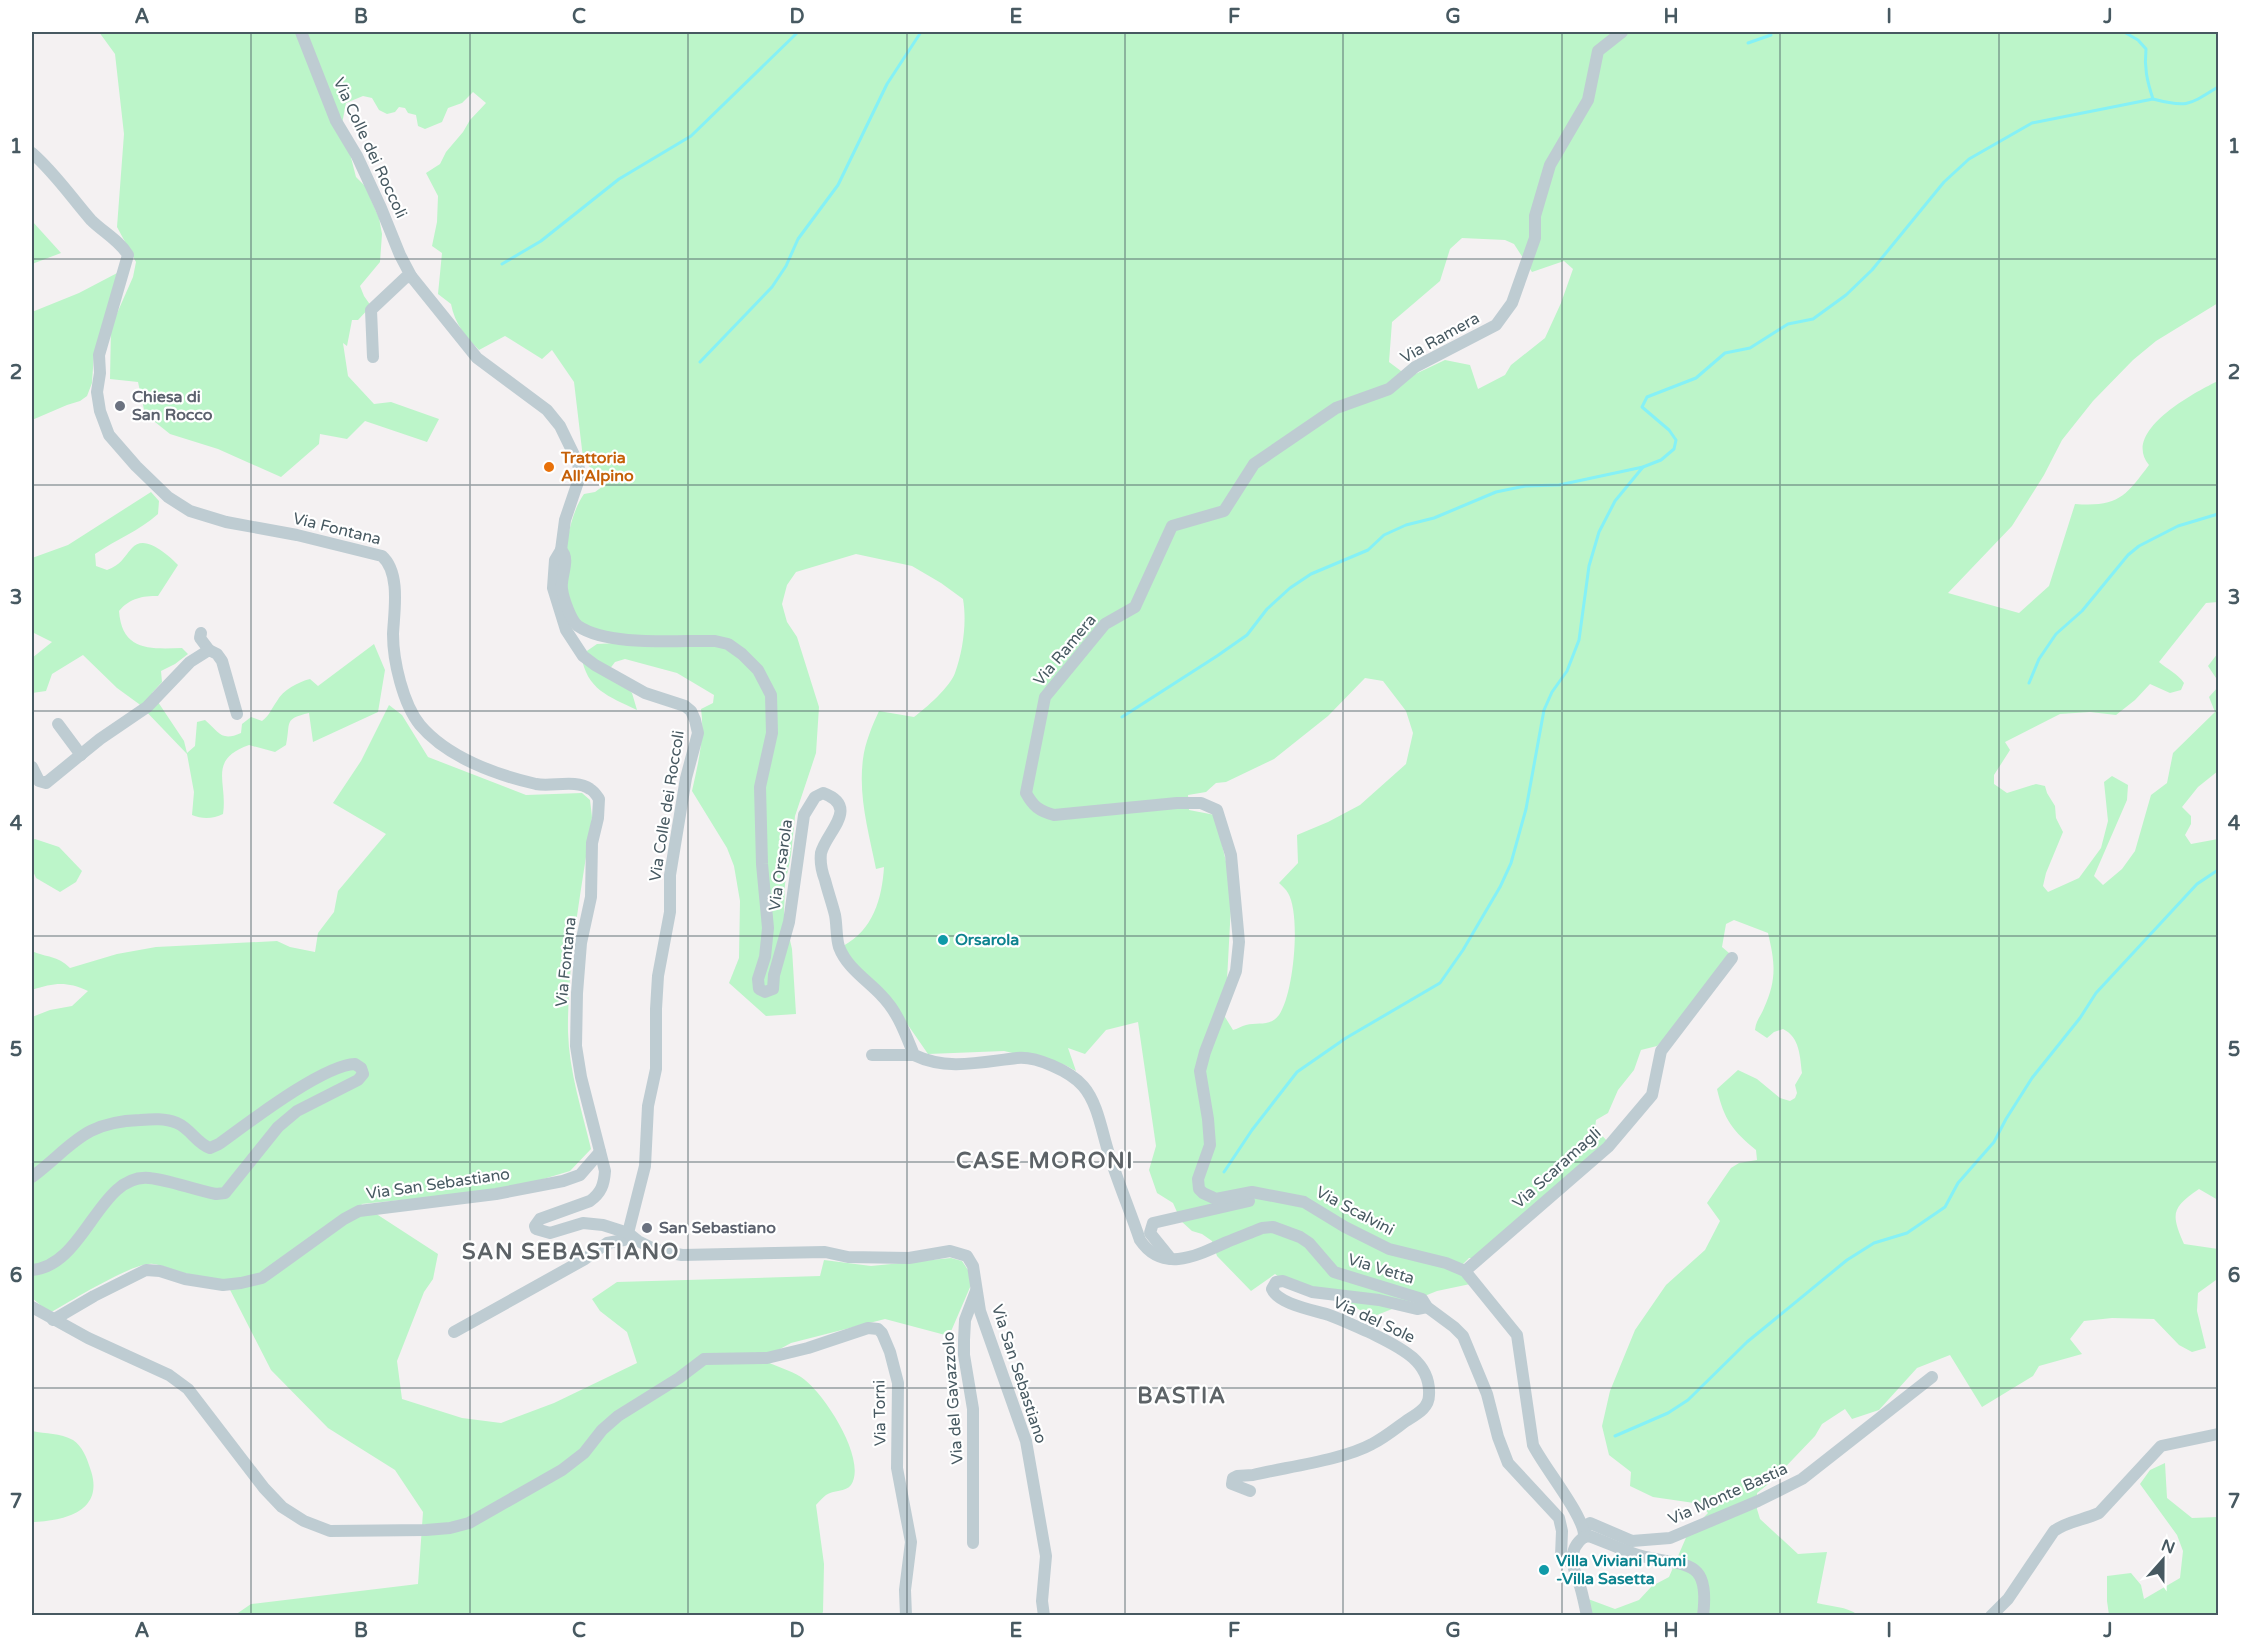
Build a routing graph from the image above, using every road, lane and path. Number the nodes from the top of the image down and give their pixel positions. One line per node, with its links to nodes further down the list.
1 (301, 32): 4 (street, Via Colle dei Roccoli)
2 (1622, 32): 19 (street, Via Ramera)
3 (32, 153): 16 (street, Via Fontana)
4 (411, 276): 5 (street); 6 (street, Via Colle dei Roccoli)
5 (374, 357)
6 (561, 550): 14 (street, Via Orsarola); 20 (street, Via Colle dei Roccoli)
7 (201, 633): 8 (street)
8 (209, 650): 9 (street); 11 (street)
9 (237, 714)
10 (58, 724): 11 (street)
11 (81, 755): 12 (street)
12 (32, 767)
13 (1732, 958): 23 (street, Via Scaramagli)
14 (914, 1055): 15 (street); 21 (street)
15 (872, 1056)
16 (600, 1152): 17 (street, Via Fontana); 27 (street, Via San Sebastiano)
17 (604, 1169): 20 (street, Via San Sebastiano)
18 (32, 1177): 22 (street)
19 (1268, 1196): 21 (street, Via Scalvini); 23 (street, Via Scalvini)
20 (628, 1233): 24 (street, Via San Sebastiano); 28 (street)
21 (1171, 1259): 26 (street, Via Vetta)
22 (32, 1270)
23 (1465, 1270): 32 (street)
24 (976, 1290): 33 (street, Via del Gavazzolo); 36 (street, Via San Sebastiano)
25 (32, 1306): 27 (street)
26 (1426, 1307): 31 (street, Via del Sole); 34 (street, Via Vetta)
27 (53, 1320): 35 (street, Via Torni)
28 (454, 1332)
29 (1932, 1377): 32 (street, Via Monte Bastia)
30 (2218, 1434): 39 (street)
31 (1250, 1491)
32 (1584, 1534): 34 (street); 38 (street)
33 (973, 1543)
34 (1571, 1563): 37 (street)
35 (906, 1616)
36 (1044, 1616)
37 (1587, 1616)
38 (1703, 1616)
39 (1991, 1616)

